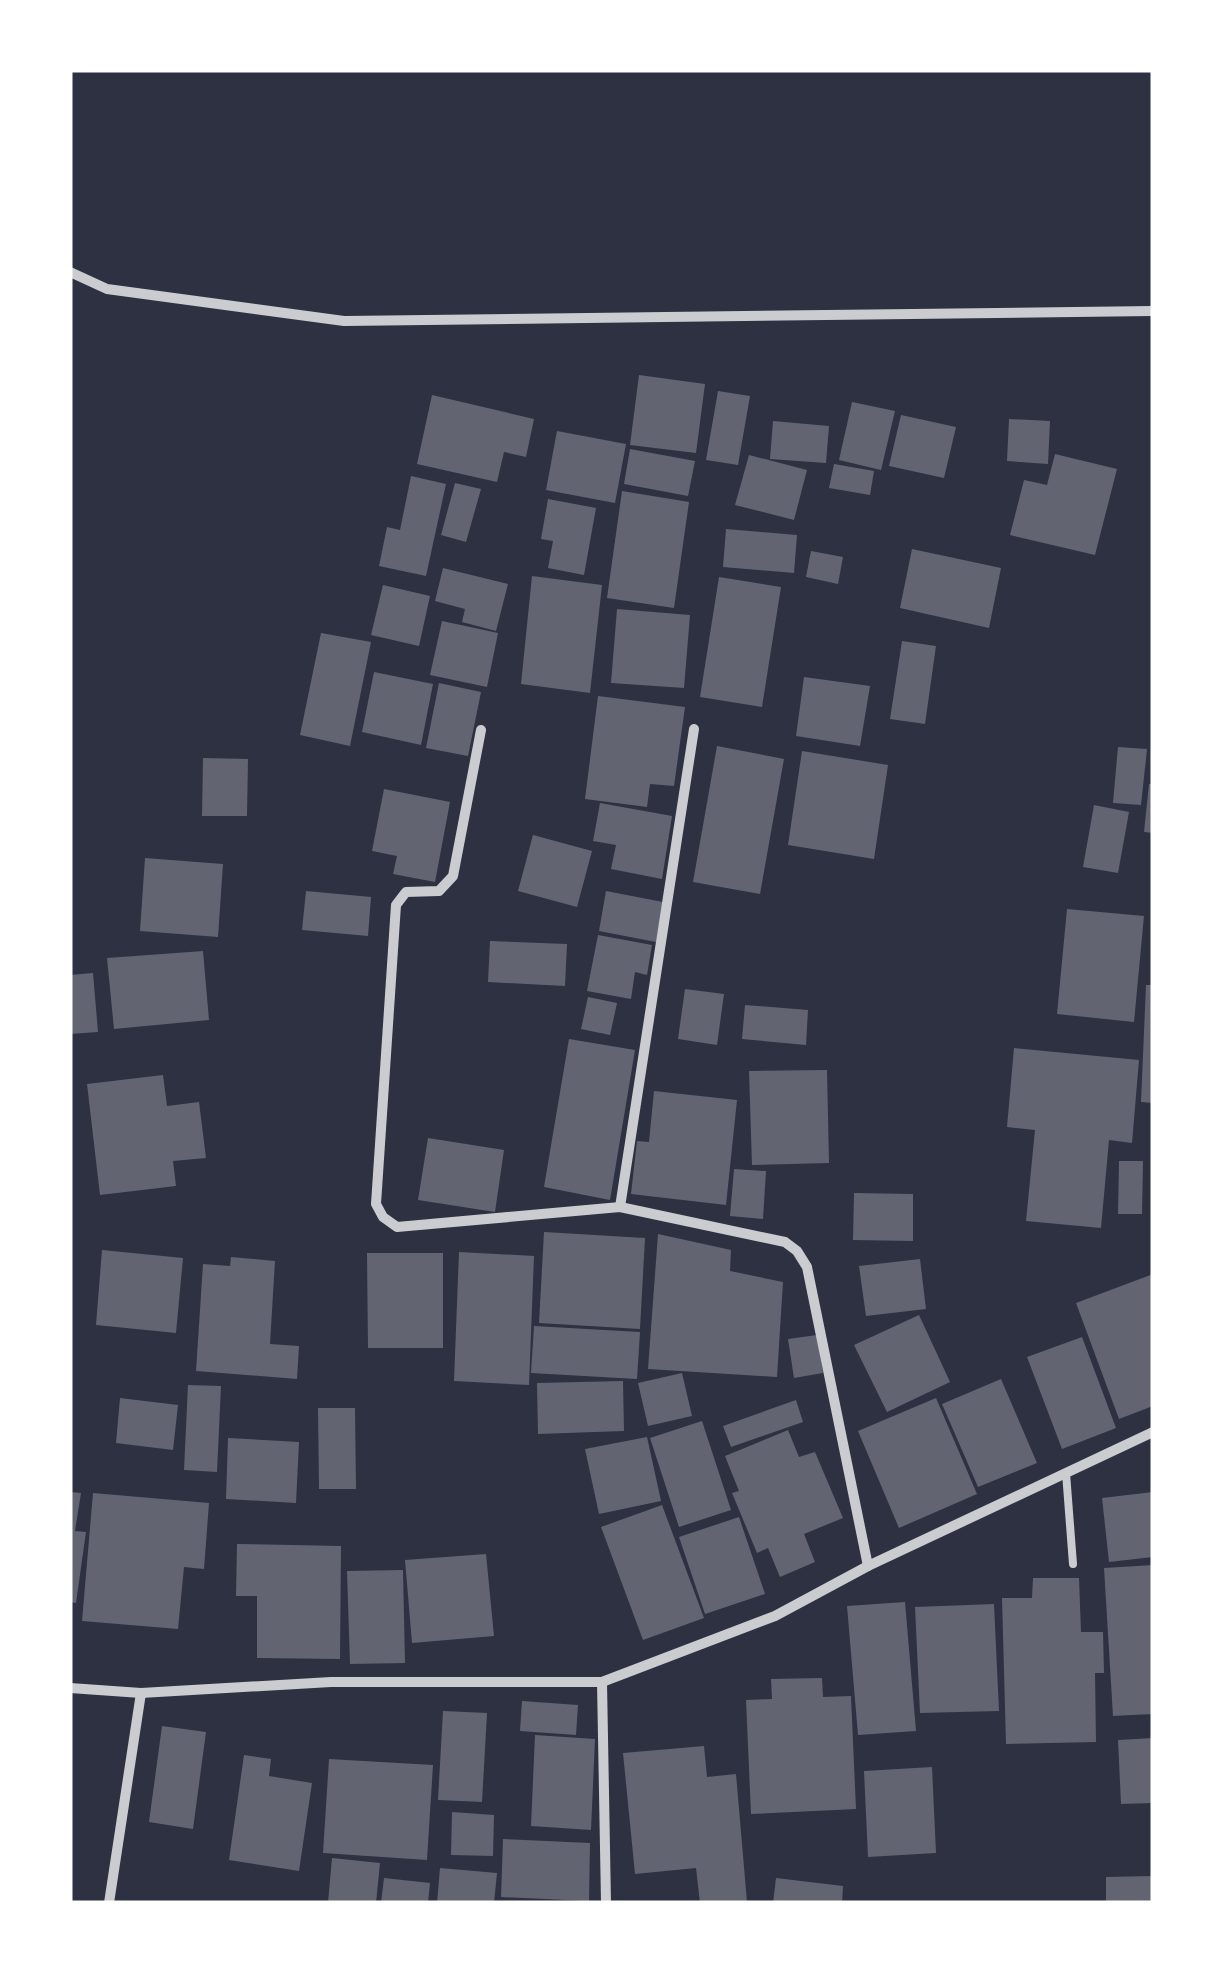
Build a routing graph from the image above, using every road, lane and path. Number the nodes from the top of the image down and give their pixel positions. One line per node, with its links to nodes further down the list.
1 (70, 272): 2 (street)
2 (1153, 311)
3 (694, 729): 5 (street)
4 (481, 730): 5 (street)
5 (620, 1207): 9 (street)
6 (1153, 1432): 7 (street)
7 (1066, 1472): 8 (lane); 9 (street)
8 (1073, 1564)
9 (868, 1566): 10 (street)
10 (602, 1682): 12 (street); 14 (street)
11 (70, 1688): 12 (street)
12 (142, 1693): 13 (street)
13 (109, 1903)
14 (606, 1903)

